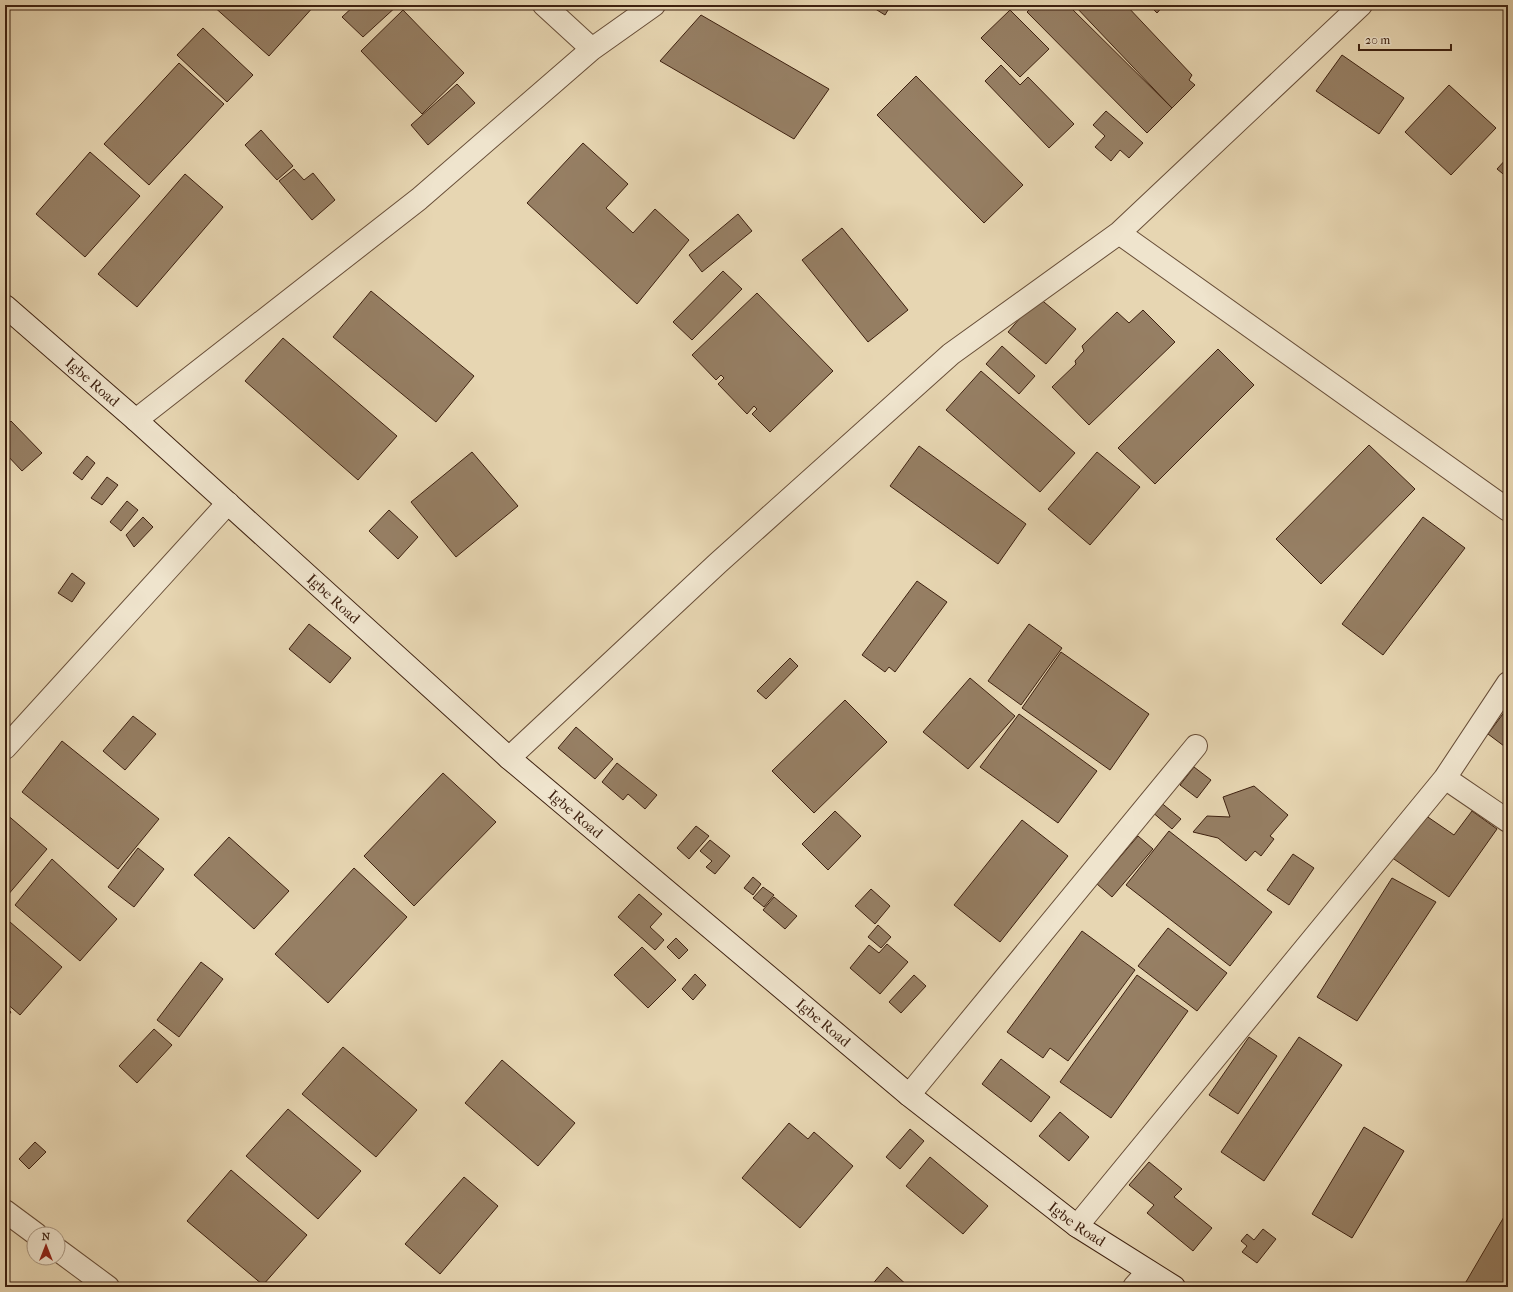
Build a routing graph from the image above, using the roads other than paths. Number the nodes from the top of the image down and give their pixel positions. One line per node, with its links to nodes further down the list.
1 (544, 5): 4 (street)
2 (654, 5): 4 (street)
3 (1361, 5): 5 (street)
4 (592, 50): 7 (street)
5 (1119, 233): 9 (street); 13 (street)
6 (5, 306): 7 (street, Igbe Road)
7 (136, 420): 8 (street, Igbe Road)
8 (228, 503): 12 (street); 13 (street, Igbe Road)
9 (1508, 510)
10 (1508, 683): 14 (street)
11 (1196, 746): 16 (street)
12 (5, 748)
13 (509, 758): 16 (street, Igbe Road)
14 (1445, 778): 15 (street); 18 (street)
15 (1508, 821)
16 (909, 1095): 18 (street, Igbe Road)
17 (5, 1211): 19 (street)
18 (1077, 1226): 21 (street, Igbe Road)
19 (26, 1227)
20 (66, 1256): 22 (street)
21 (1148, 1271): 23 (street); 24 (street, Igbe Road)
22 (108, 1287)
23 (1134, 1287)
24 (1174, 1287)

